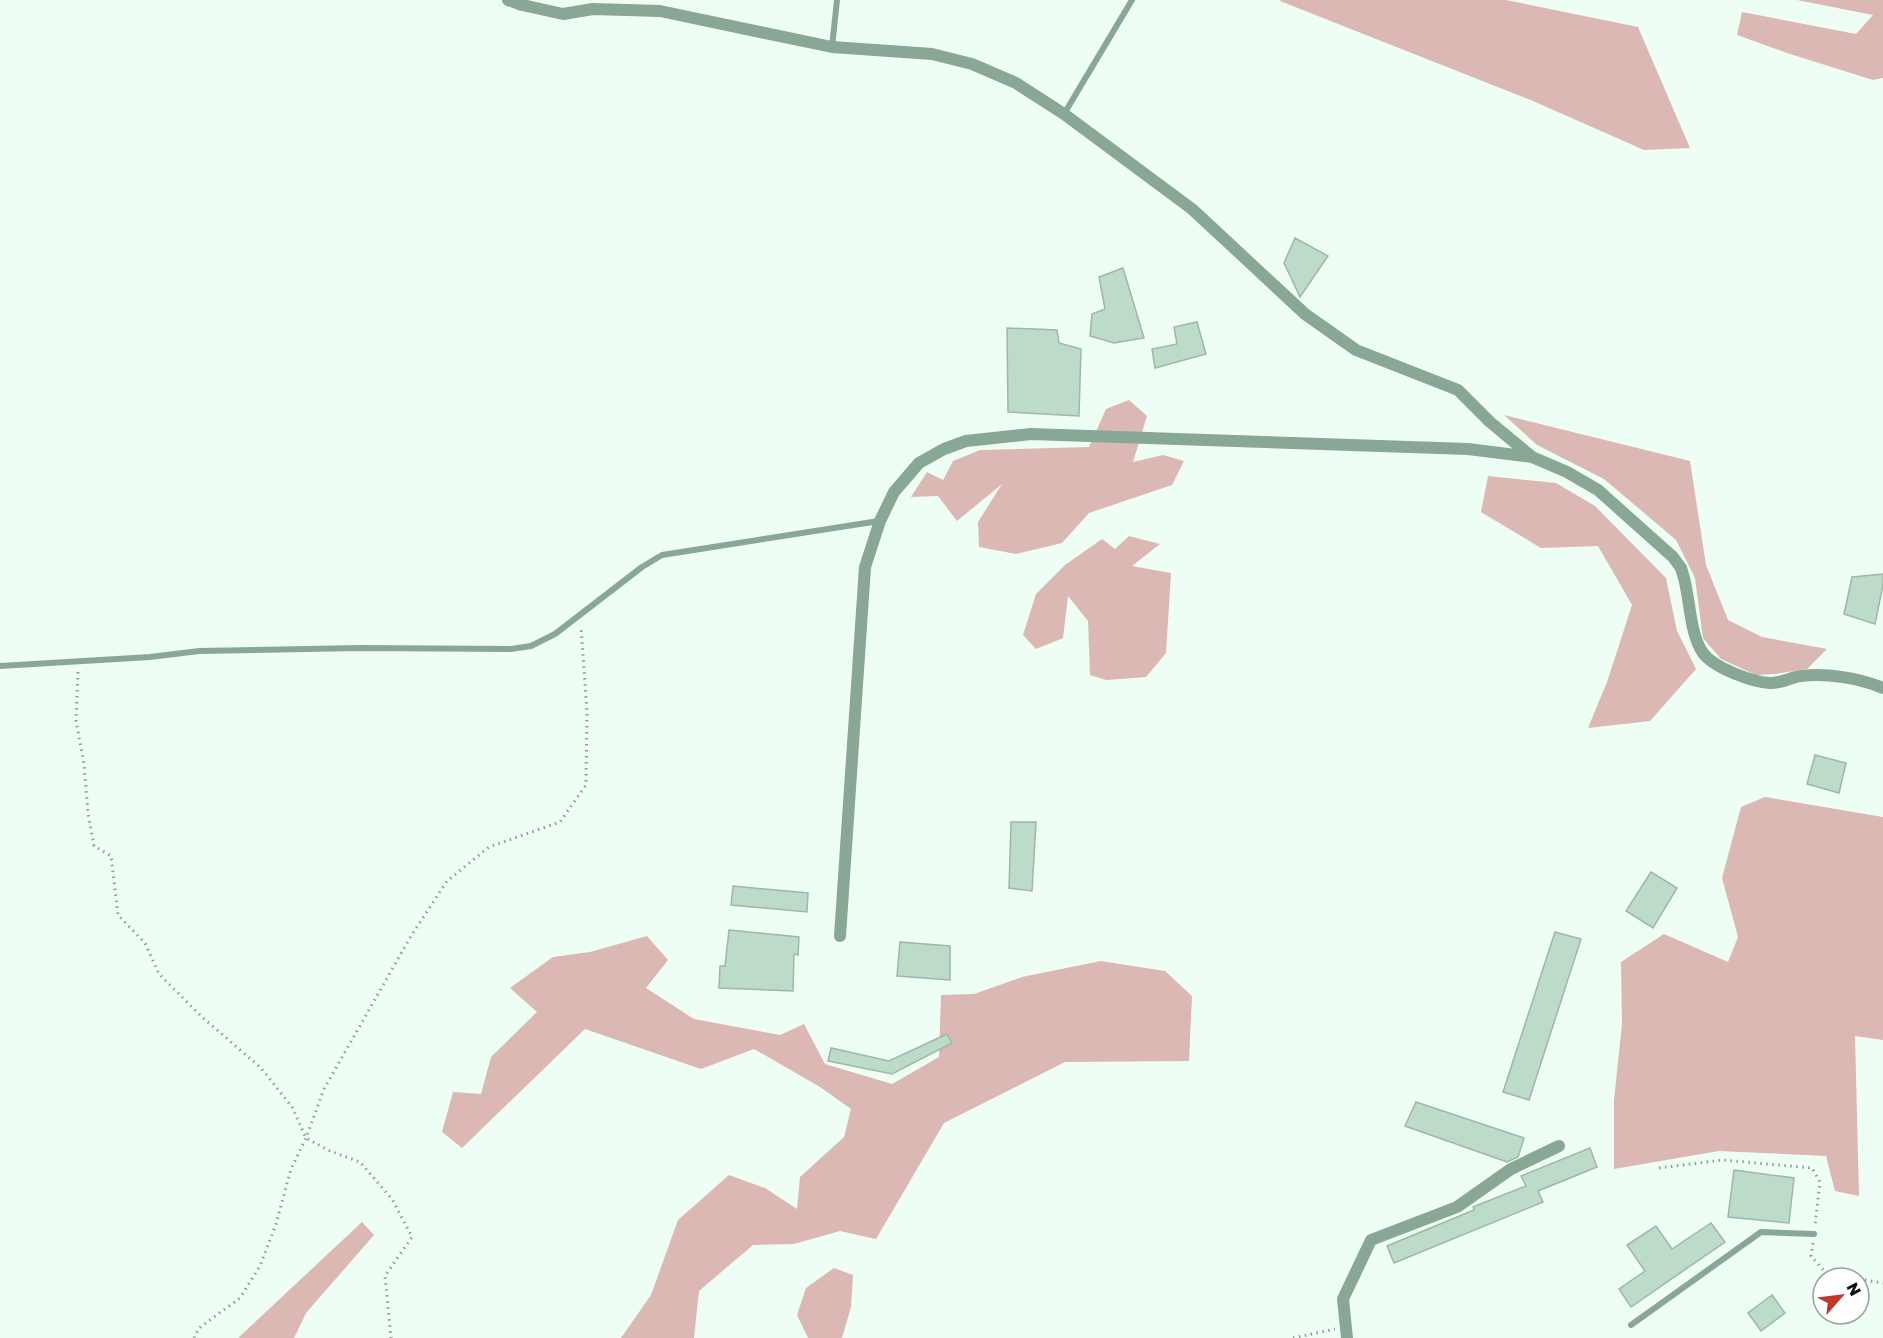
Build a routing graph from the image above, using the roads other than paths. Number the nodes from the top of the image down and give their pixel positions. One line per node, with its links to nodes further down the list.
1 (508, 0): 4 (street)
2 (837, 0): 4 (lane)
3 (1132, 0): 5 (lane)
4 (832, 46): 5 (street)
5 (1064, 114): 6 (street)
6 (1532, 457): 7 (street); 9 (street)
7 (880, 521): 8 (lane); 10 (street)
8 (0, 666)
9 (1883, 688)
10 (840, 936)
11 (1559, 1146): 14 (street)
12 (1814, 1234): 13 (lane)
13 (1631, 1326)
14 (1346, 1332)

